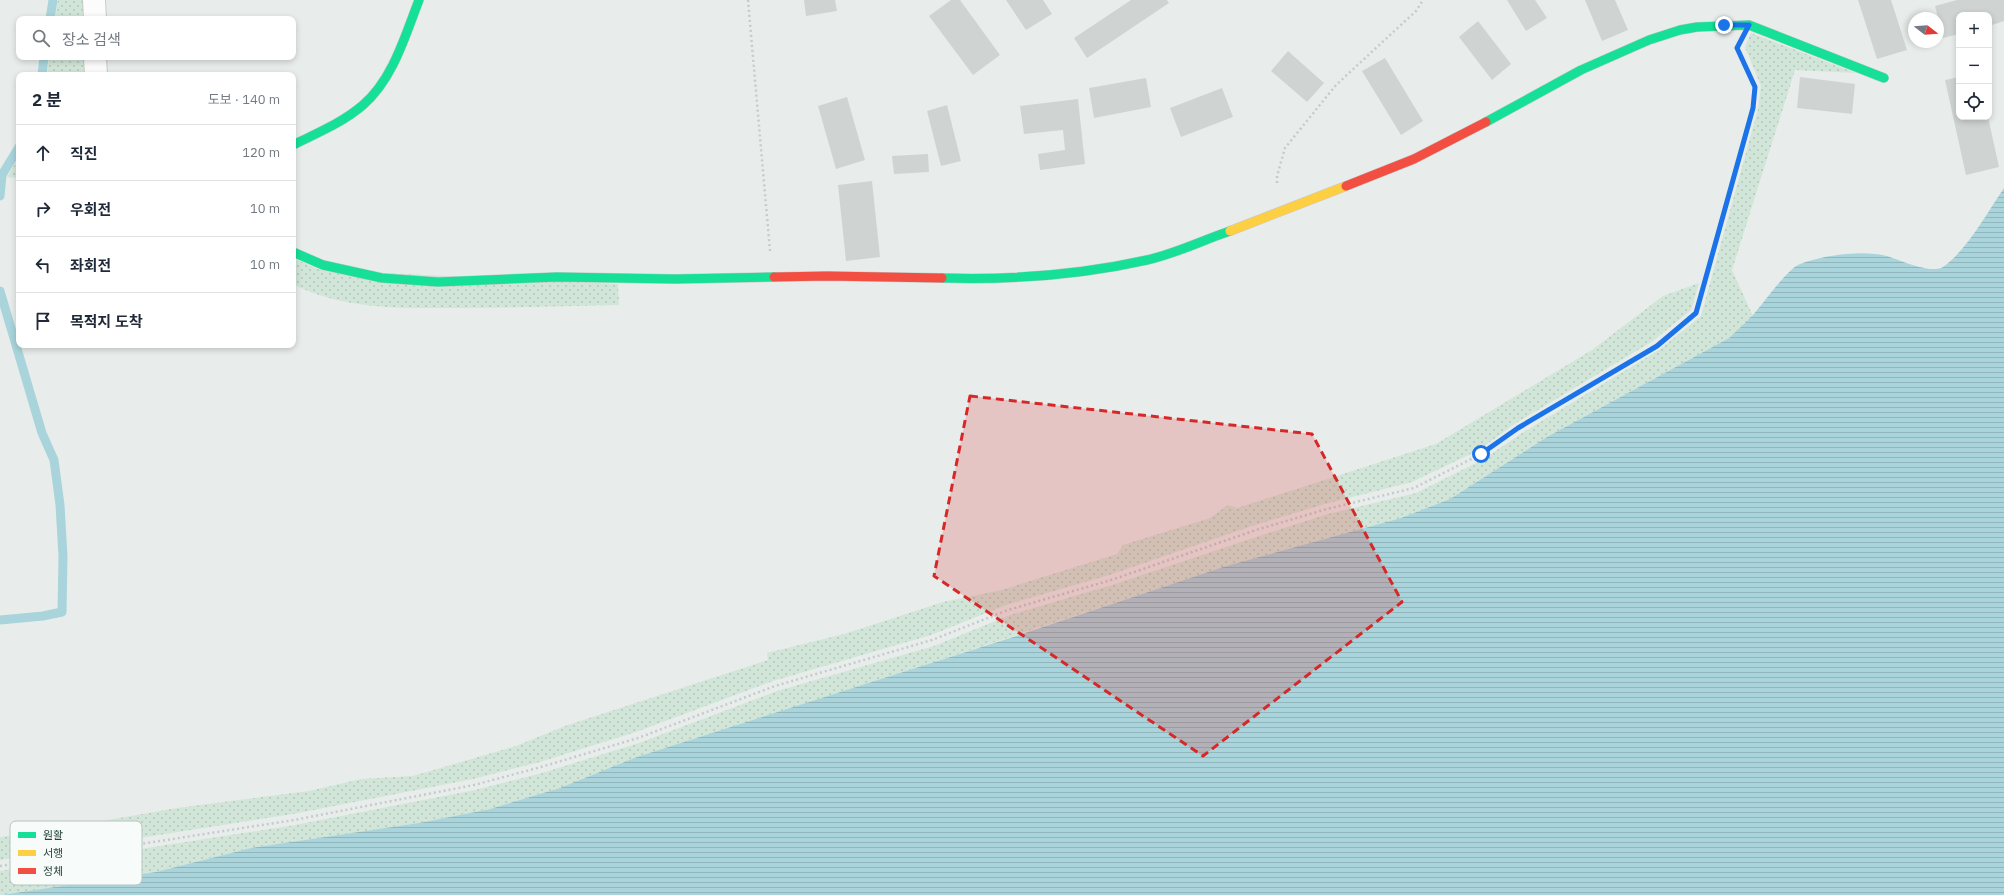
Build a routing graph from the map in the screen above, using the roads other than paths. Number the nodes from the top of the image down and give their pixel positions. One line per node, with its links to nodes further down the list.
1 (94, 0): 3 (street)
2 (419, 0): 7 (street)
3 (94, 16)
4 (95, 60): 5 (street)
5 (96, 72)
6 (1884, 78): 8 (street)
7 (296, 143)
8 (296, 253)

